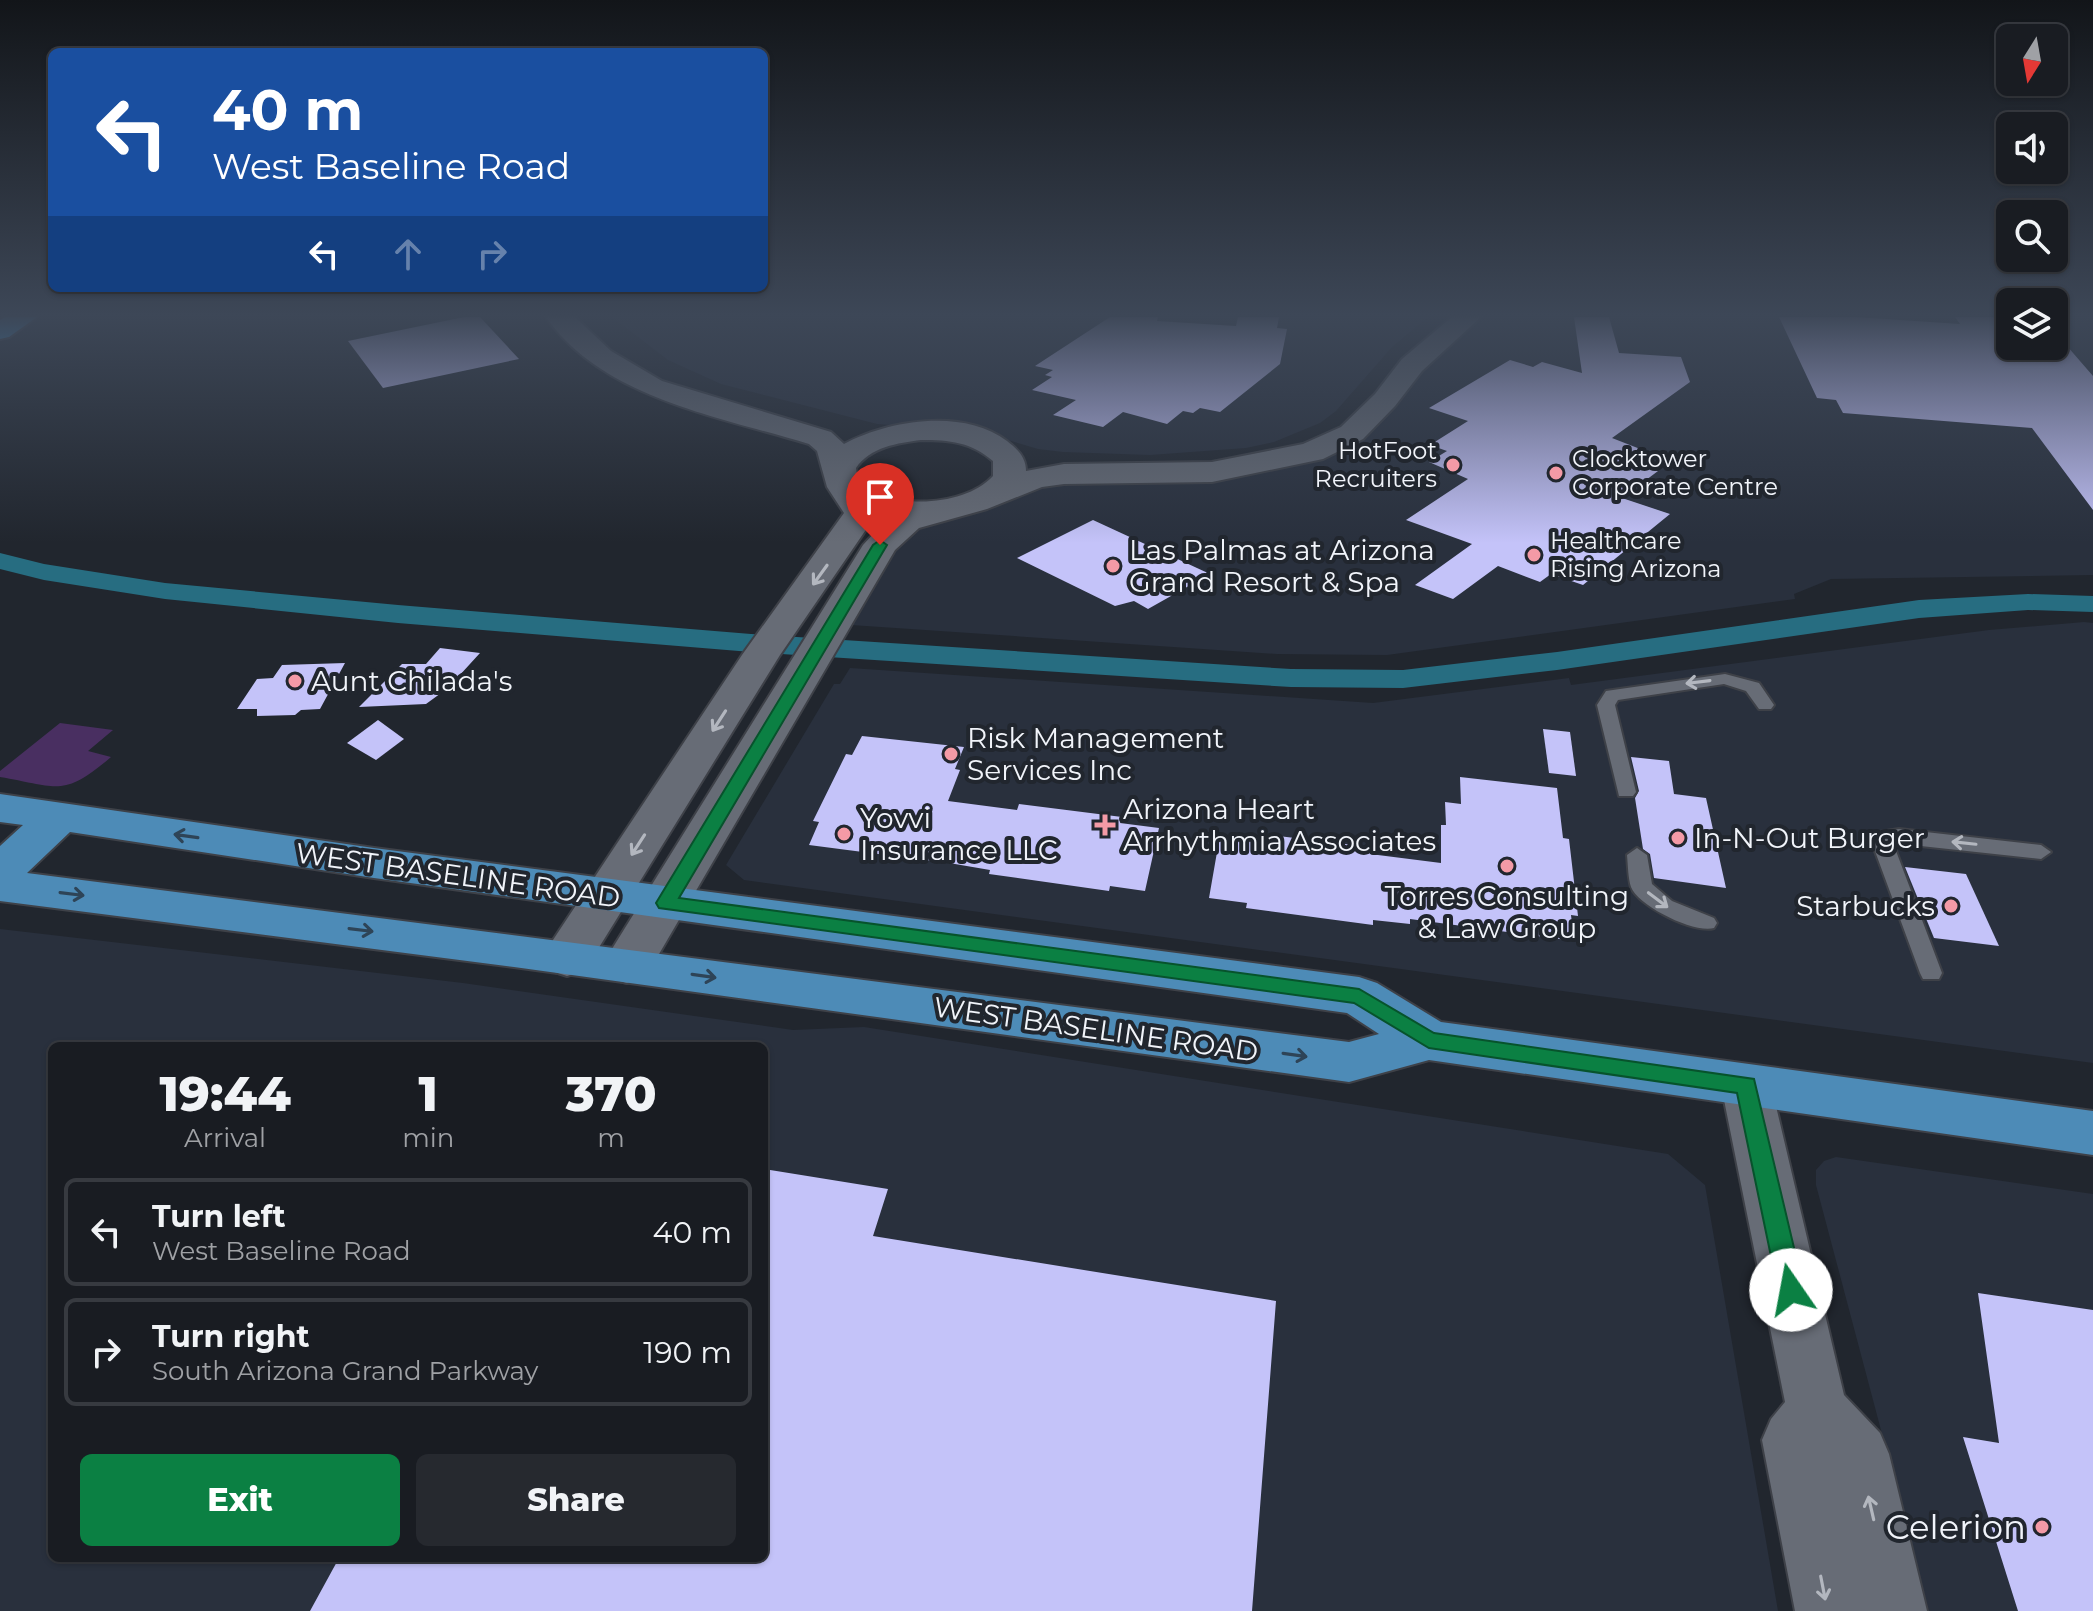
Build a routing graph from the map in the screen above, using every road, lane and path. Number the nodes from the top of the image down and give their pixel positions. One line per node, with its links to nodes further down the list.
1 (669, 392): 7 (street)
2 (726, 392): 5 (street)
3 (1361, 392): 6 (street)
4 (1391, 392): 8 (street)
5 (893, 435): 6 (street); 7 (street)
6 (981, 439): 8 (street)
7 (841, 479): 8 (street); 17 (street, one-way to 17)
8 (976, 500): 18 (street)
9 (1765, 705): 10 (lane, one-way to 10)
10 (1626, 792)
11 (0, 808): 12 (main road, WEST BASELINE ROAD)
12 (59, 818): 15 (main road); 17 (main road, WEST BASELINE ROAD, one-way to 12)
13 (2041, 852): 22 (lane, one-way to 22)
14 (1637, 855): 19 (lane, one-way to 19)
15 (0, 871)
16 (0, 885): 20 (main road, WEST BASELINE ROAD, one-way to 20)
17 (607, 895): 18 (main road, WEST BASELINE ROAD); 20 (street)
18 (666, 903): 21 (street); 23 (main road, WEST BASELINE ROAD)
19 (1706, 923)
20 (567, 958): 21 (main road, WEST BASELINE ROAD)
21 (627, 965): 23 (main road, WEST BASELINE ROAD, one-way to 23)
22 (1931, 973)
23 (1429, 1040): 24 (main road, WEST BASELINE ROAD)
24 (1746, 1085): 25 (main road, WEST BASELINE ROAD); 26 (street)
25 (2093, 1133)
26 (1817, 1410): 27 (street, one-way to 27); 28 (street, one-way to 26)
27 (1828, 1611)
28 (1894, 1611)

